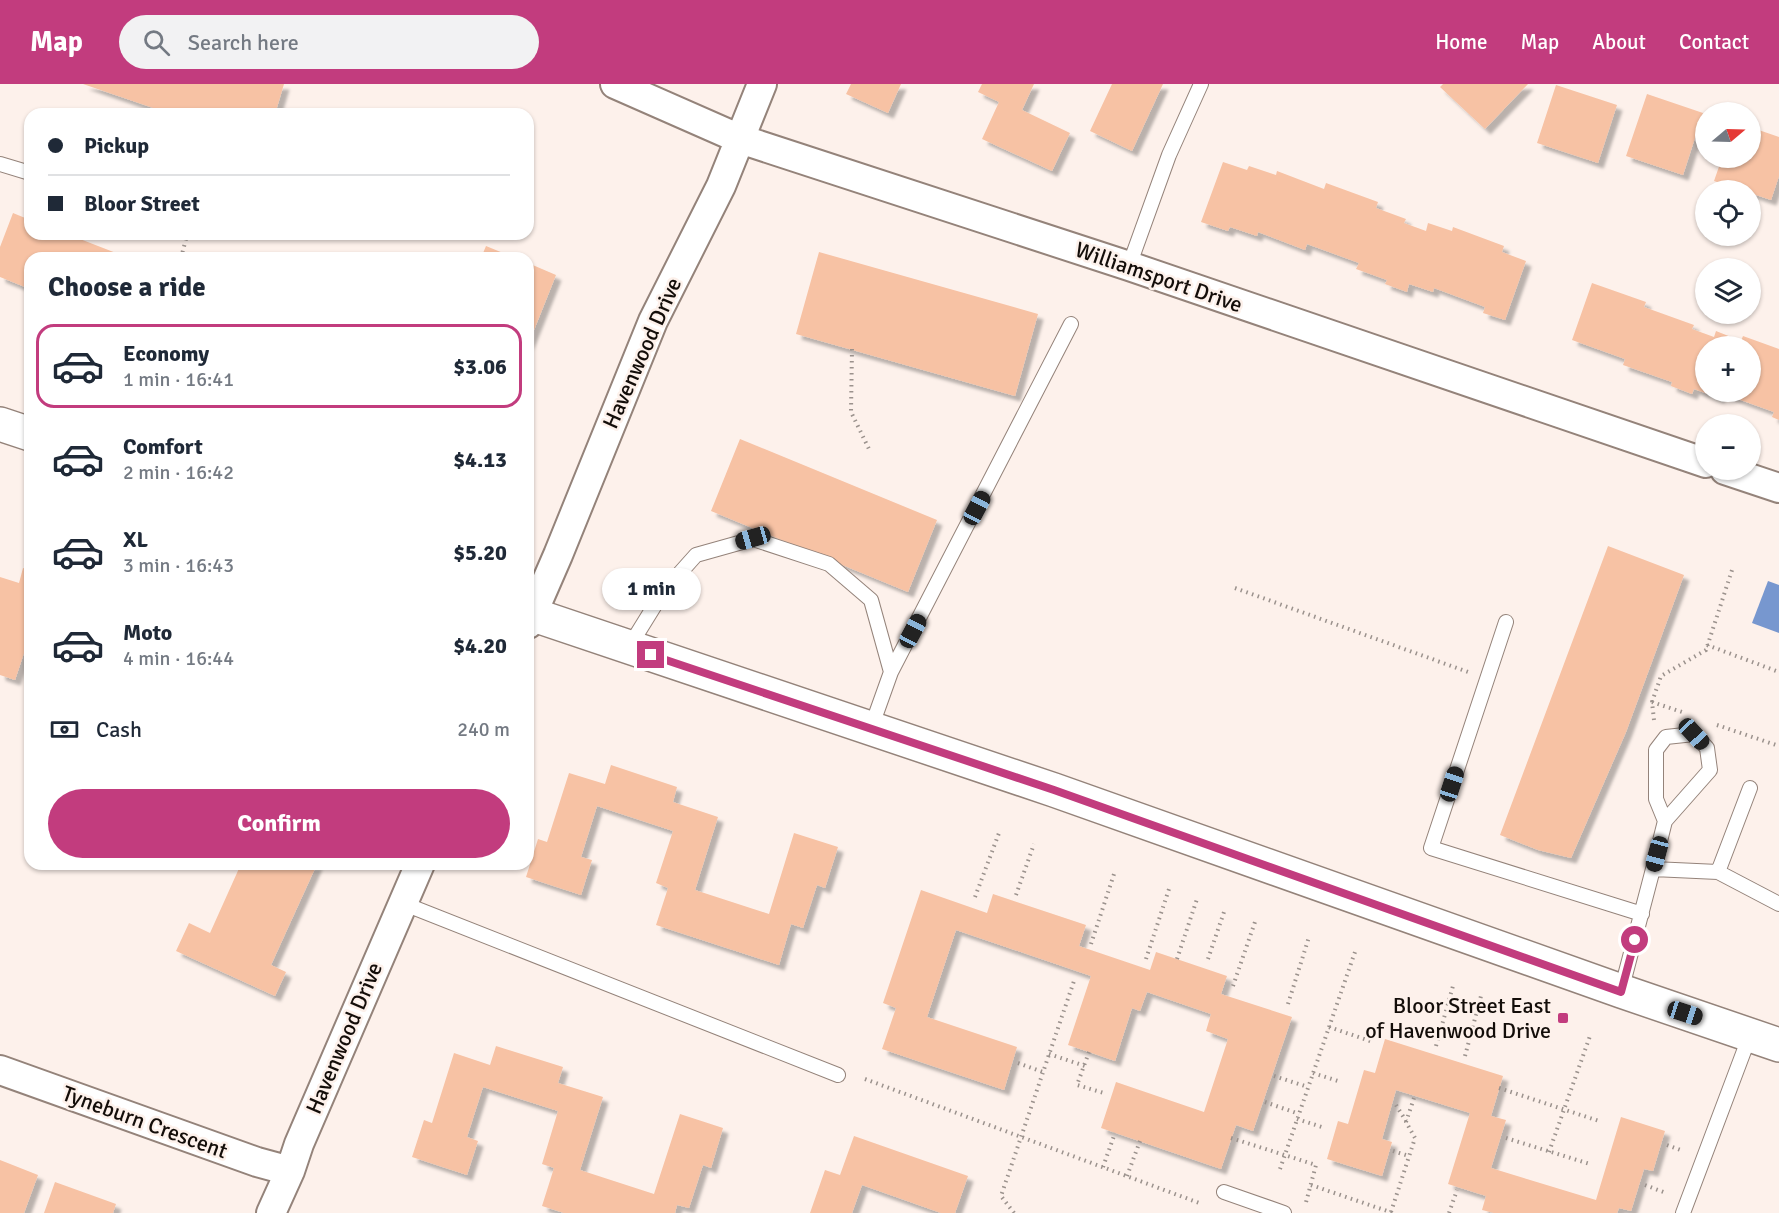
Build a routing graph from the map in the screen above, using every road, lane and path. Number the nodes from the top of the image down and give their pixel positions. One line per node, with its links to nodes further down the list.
1 (615, 84): 4 (street, Williamsport Drive)
2 (762, 84): 4 (street, Havenwood Drive)
3 (1202, 84): 7 (lane)
4 (740, 139): 7 (street, Williamsport Drive); 18 (street, Havenwood Drive)
5 (0, 164): 6 (lane)
6 (24, 171)
7 (1129, 266): 13 (street, Williamsport Drive)
8 (1071, 324): 23 (lane)
9 (852, 349): 12 (path)
10 (0, 424): 11 (main road)
11 (24, 432)
12 (868, 449)
13 (1695, 459)
14 (1755, 480): 15 (street)
15 (1779, 488)
16 (1733, 567): 21 (path)
17 (1235, 588): 25 (path)
18 (534, 605)
19 (534, 619): 22 (main road)
20 (1506, 622): 25 (lane)
21 (1707, 645): 24 (path); 26 (path)
22 (629, 648): 23 (lane); 27 (main road)
23 (891, 672): 27 (lane)
24 (1779, 672)
25 (1487, 679): 43 (lane)
26 (1652, 702)
27 (871, 728): 54 (main road)
28 (1750, 788): 35 (lane)
29 (1665, 821): 29 (lane); 32 (lane)
30 (999, 833): 38 (path)
31 (1034, 844): 37 (path)
32 (1653, 869): 35 (lane); 43 (lane)
33 (417, 870): 40 (street, Havenwood Drive)
34 (1115, 871): 46 (path)
35 (1718, 872): 41 (lane)
36 (1170, 889): 48 (path)
37 (1016, 895)
38 (975, 897)
39 (1197, 899): 49 (path)
40 (402, 903): 70 (lane); 97 (street, Havenwood Drive)
41 (1779, 904)
42 (1225, 909): 50 (path)
43 (1642, 914): 54 (lane)
44 (1256, 919): 52 (path)
45 (1309, 937): 56 (path)
46 (1091, 944)
47 (1355, 952): 57 (path)
48 (1146, 959)
49 (1177, 959)
50 (1208, 959)
51 (1075, 978): 63 (path)
52 (1233, 986)
53 (1452, 986): 61 (path)
54 (1621, 992): 59 (main road)
55 (1481, 996): 64 (path)
56 (1288, 1004)
57 (1329, 1027): 60 (path); 69 (path)
58 (1590, 1036): 80 (path)
59 (1765, 1040): 109 (lane)
60 (1373, 1042)
61 (1436, 1046)
62 (1089, 1052): 66 (path)
63 (1049, 1054): 66 (path); 68 (path)
64 (1465, 1056)
65 (1018, 1063): 68 (path)
66 (1085, 1066): 76 (path)
67 (0, 1070): 97 (street, Tyneburn Crescent)
68 (1043, 1072): 86 (path)
69 (1313, 1073): 73 (path); 74 (path)
70 (838, 1074)
71 (1274, 1076): 74 (path)
72 (865, 1079): 86 (path)
73 (1338, 1081)
74 (1308, 1087): 81 (path)
75 (1499, 1088): 80 (path)
76 (1104, 1093)
77 (1414, 1098): 82 (path)
78 (1265, 1102): 81 (path)
79 (1396, 1105): 82 (path)
80 (1563, 1110): 83 (path); 91 (path)
81 (1298, 1116): 84 (path); 92 (path)
82 (1406, 1122): 93 (path)
83 (1599, 1122)
84 (1325, 1128)
85 (1115, 1133): 95 (path)
86 (1020, 1137): 95 (path); 104 (path)
87 (1232, 1138): 92 (path)
88 (1506, 1138): 91 (path)
89 (1140, 1141): 98 (path)
90 (1393, 1151): 93 (path)
91 (1549, 1152): 94 (path)
92 (1284, 1155): 96 (path); 99 (path)
93 (1409, 1156): 107 (path)
94 (1590, 1164)
95 (1103, 1167): 98 (path)
96 (1280, 1169)
97 (290, 1171): 103 (street, Havenwood Drive)
98 (1127, 1176): 102 (path)
99 (1311, 1185): 106 (path); 107 (path)
100 (1457, 1190): 108 (path)
101 (1224, 1192): 105 (lane)
102 (1202, 1204)
103 (271, 1213)
104 (1014, 1213)
105 (1284, 1213)
106 (1303, 1213)
107 (1392, 1213)
108 (1449, 1213)
109 (1683, 1213)

